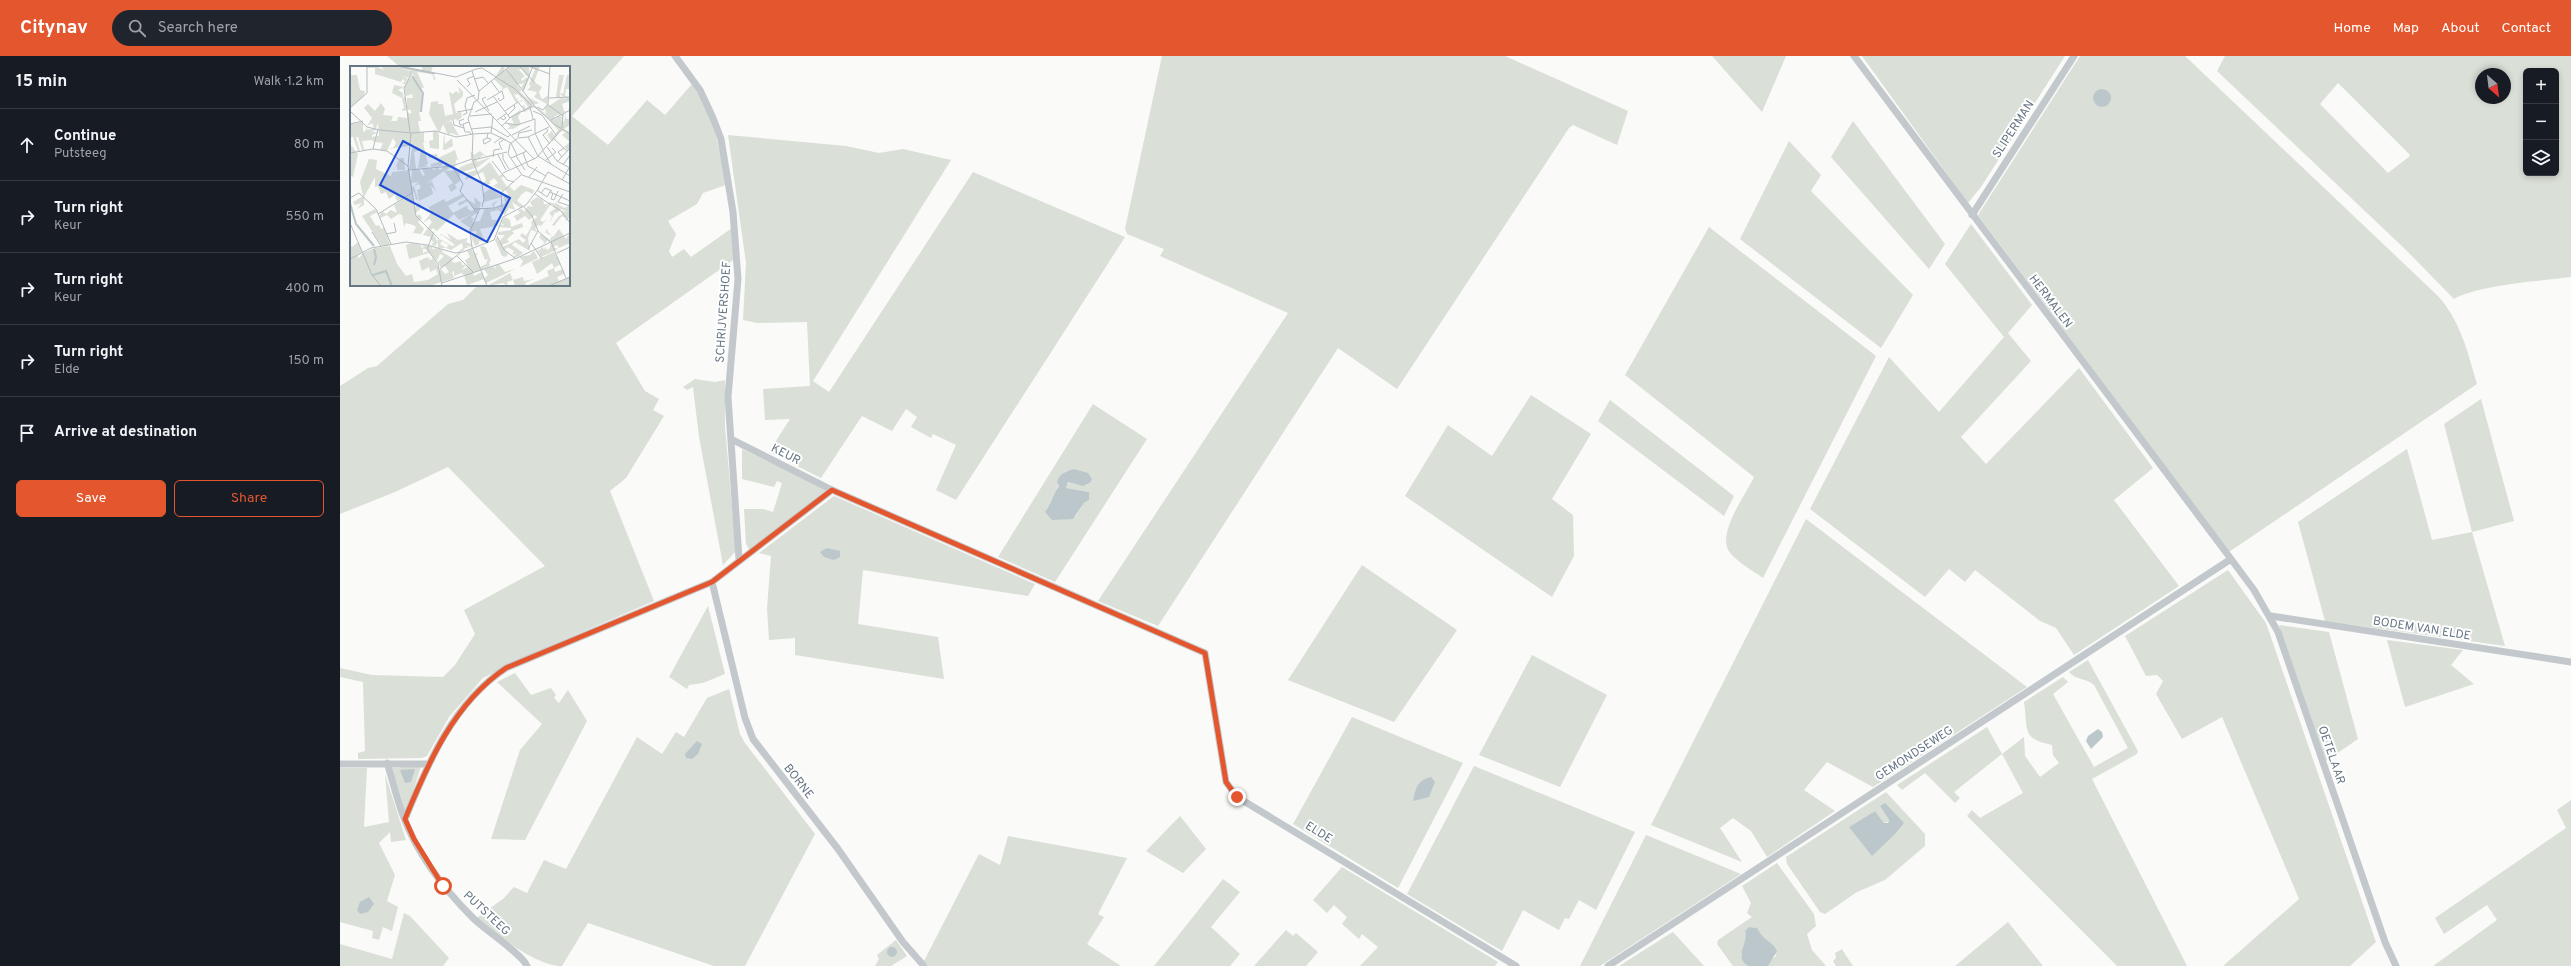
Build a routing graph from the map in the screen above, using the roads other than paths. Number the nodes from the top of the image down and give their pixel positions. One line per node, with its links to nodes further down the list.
1 (675, 56): 5 (street, SCHRIJVERSHOEF)
2 (1854, 56): 4 (street, HERMALEN)
3 (2074, 56): 4 (street, SLIPERMAN)
4 (1972, 215): 8 (street, HERMALEN)
5 (731, 439): 6 (street, KEUR); 7 (street, SCHRIJVERSHOEF)
6 (832, 490): 7 (street); 11 (street, KEUR)
7 (739, 559): 9 (street)
8 (2232, 559): 10 (street, OETELAAR); 20 (street, GEMONDSEWEG)
9 (712, 582): 15 (street); 18 (street, BORNE)
10 (2270, 616): 12 (street, BODEM VAN ELDE); 21 (street, OETELAAR)
11 (1205, 653): 19 (street, ELDE)
12 (2571, 662)
13 (387, 763): 14 (street); 15 (street); 16 (street, PUTSTEEG)
14 (340, 764)
15 (428, 764): 16 (street)
16 (405, 819): 17 (street, PUTSTEEG)
17 (527, 966)
18 (924, 966)
19 (1516, 966)
20 (1608, 966)
21 (2396, 966)

